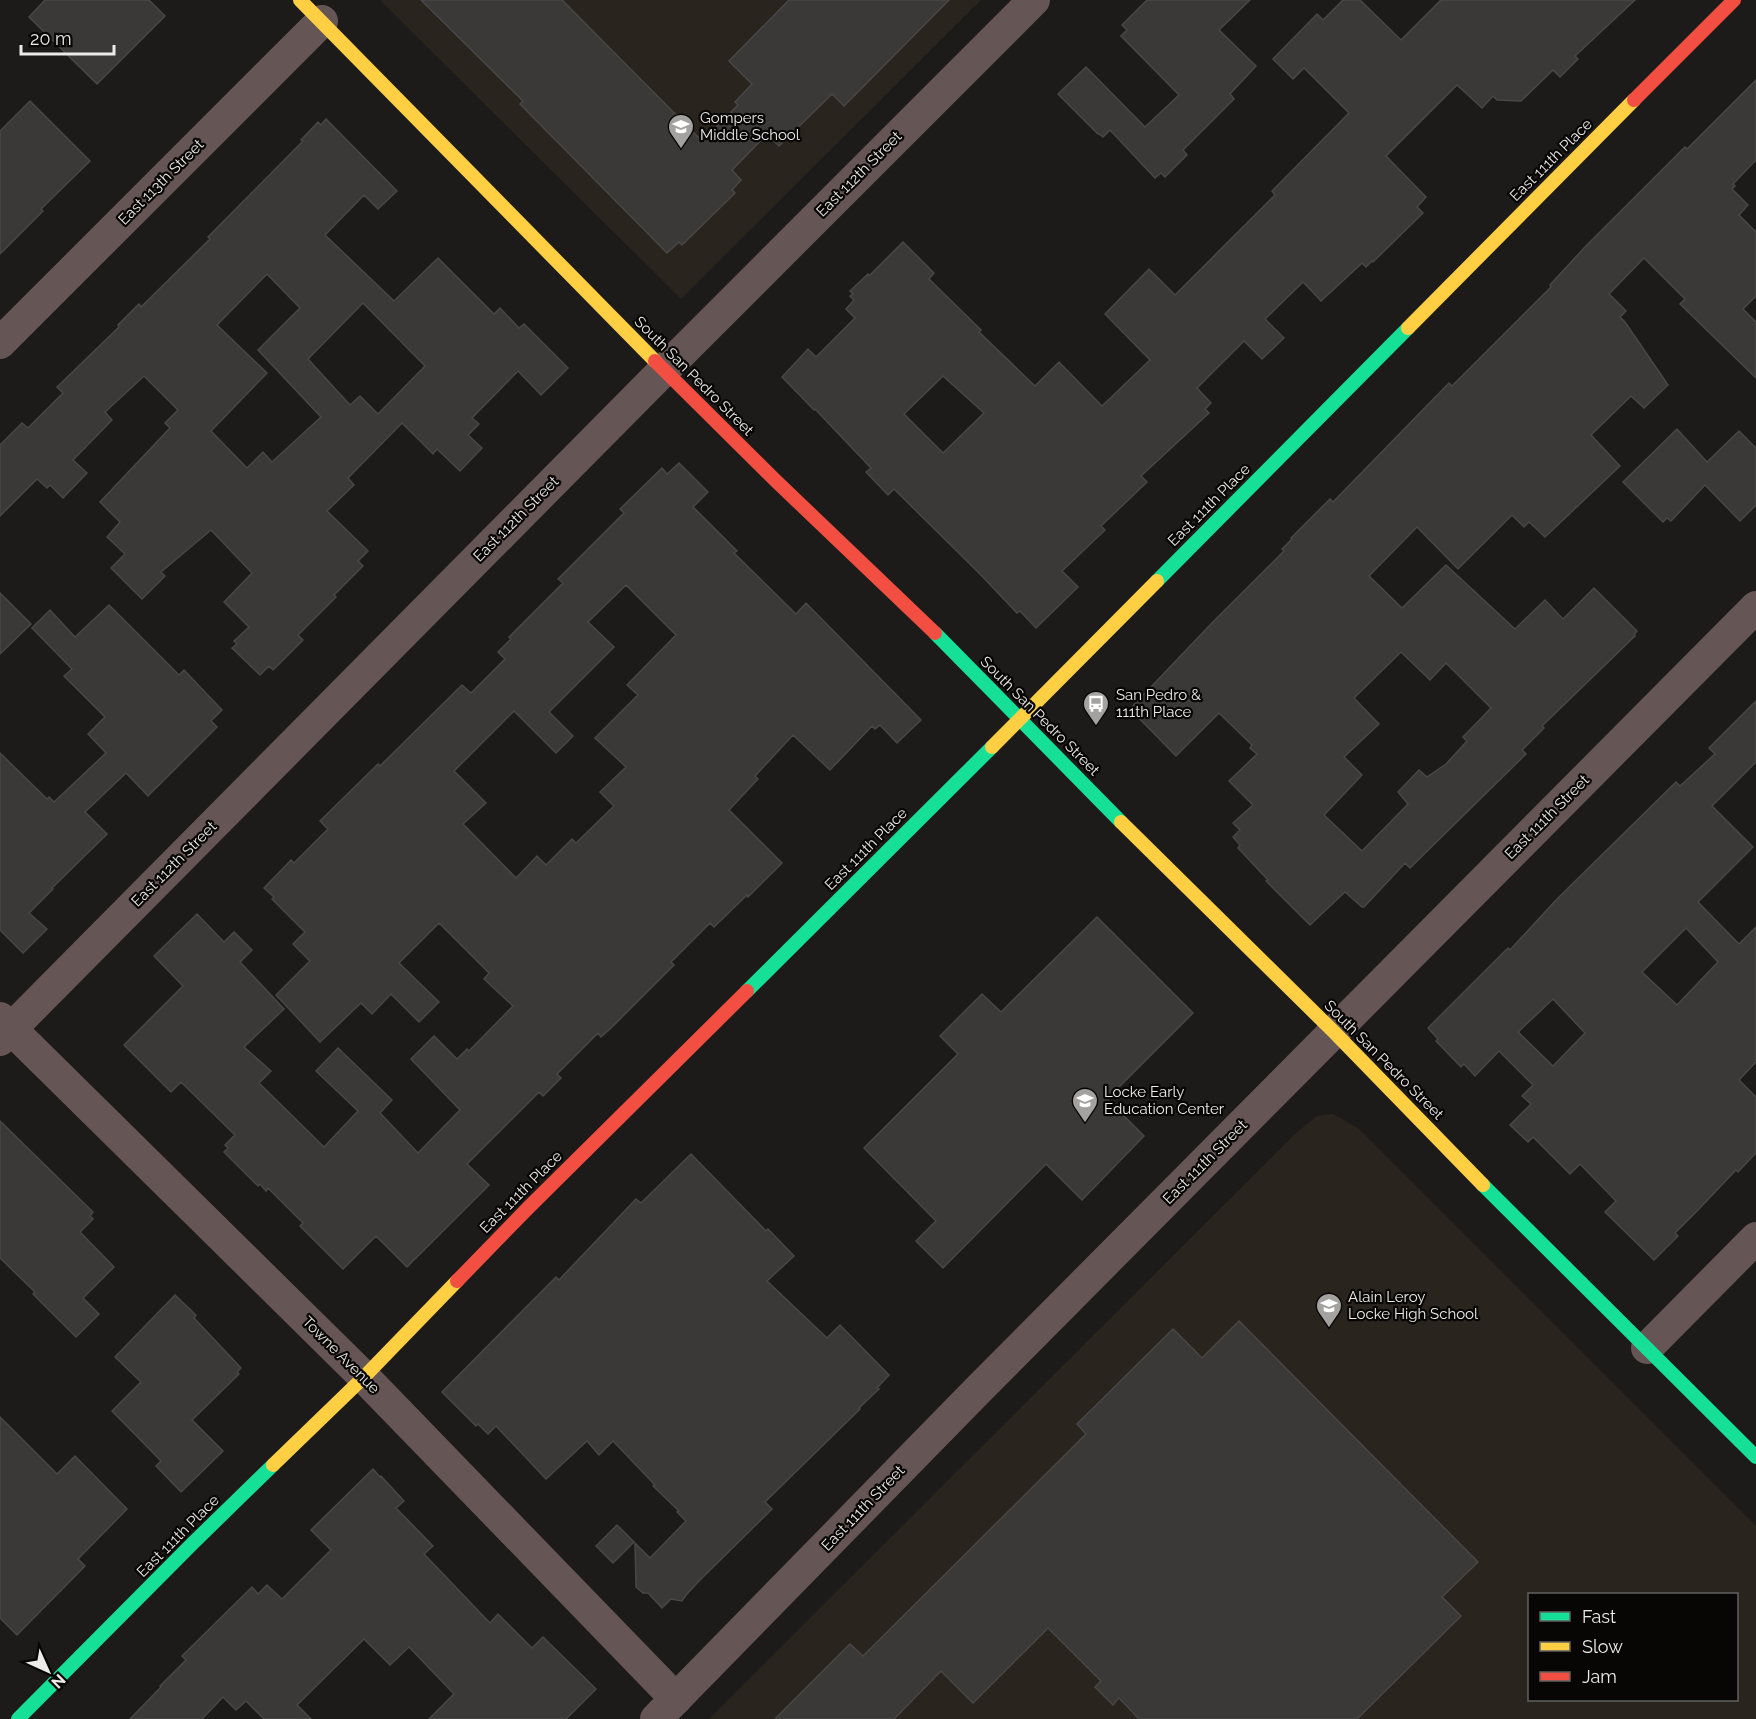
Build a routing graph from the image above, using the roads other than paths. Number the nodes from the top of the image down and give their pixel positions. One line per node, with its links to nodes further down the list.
1 (1034, 0): 5 (street, East 112th Street)
2 (1734, 0): 7 (street, East 111th Place)
3 (311, 10): 4 (street, East 113th Street); 5 (street, South San Pedro Street)
4 (0, 343)
5 (664, 370): 7 (street, South San Pedro Street); 8 (street, East 112th Street)
6 (1756, 607): 9 (street, East 111th Street)
7 (1020, 719): 9 (street, South San Pedro Street); 12 (street, East 111th Place)
8 (4, 1029): 12 (street, Towne Avenue)
9 (1334, 1032): 11 (street, South San Pedro Street); 14 (street, East 111th Street)
10 (1756, 1238): 11 (street)
11 (1647, 1348): 13 (street, South San Pedro Street)
12 (364, 1377): 14 (street, Towne Avenue); 15 (street, East 111th Place)
13 (1756, 1457)
14 (666, 1709)
15 (18, 1719)

